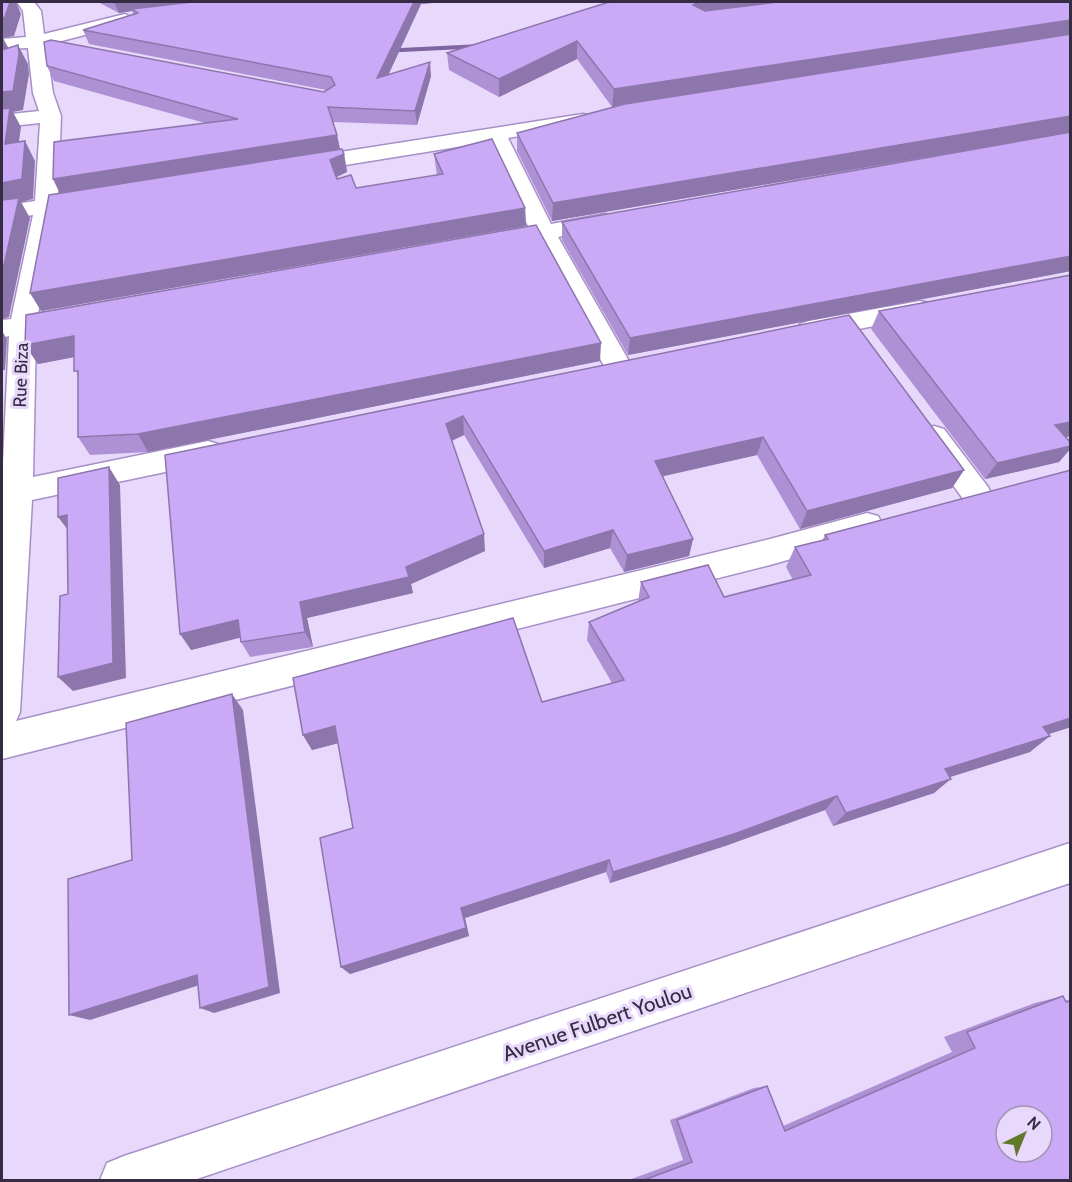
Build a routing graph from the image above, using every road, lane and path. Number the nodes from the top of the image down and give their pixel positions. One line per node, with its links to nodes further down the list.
1 (25, 2): 3 (street, Rue Biza)
2 (141, 15): 3 (street)
3 (35, 42): 4 (street); 5 (street); 6 (street, Rue Biza)
4 (2, 45)
5 (82, 51)
6 (51, 116): 8 (street); 12 (street, Rue Biza)
7 (600, 117): 9 (street)
8 (2, 121)
9 (495, 134): 10 (street); 15 (street)
10 (282, 168)
11 (117, 195): 12 (street)
12 (46, 206): 13 (street); 19 (street, Rue Biza)
13 (2, 213)
14 (629, 217): 15 (street)
15 (543, 232): 16 (street); 21 (street)
16 (474, 244)
17 (942, 305): 20 (street)
18 (92, 313): 19 (street)
19 (12, 327): 24 (street, Rue Biza)
20 (780, 336)
21 (619, 368)
22 (920, 418): 25 (street)
23 (237, 446): 24 (street)
24 (9, 493): 27 (street, Rue Biza)
25 (942, 504)
26 (896, 517): 28 (street)
27 (2, 712)
28 (2, 742)
29 (1071, 863): 30 (street, Avenue Fulbert Youlou)
30 (124, 1180)

